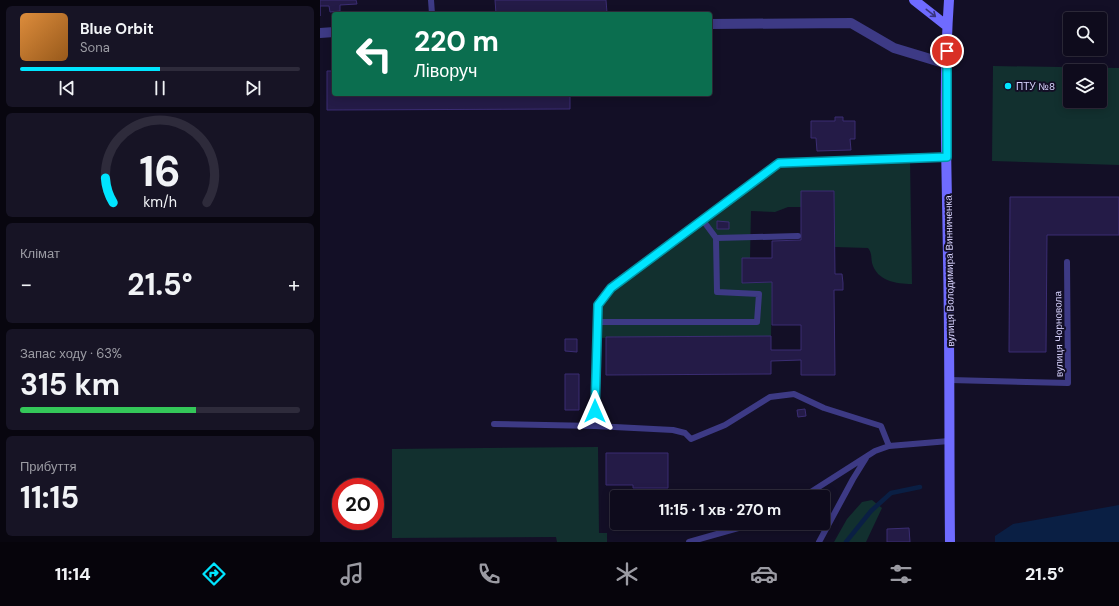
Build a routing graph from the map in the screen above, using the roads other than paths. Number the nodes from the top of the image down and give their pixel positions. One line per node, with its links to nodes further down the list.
1 (431, 0): 4 (lane)
2 (914, 0): 6 (main road, one-way to 6)
3 (949, 0): 6 (main road, вулиця Володимира Винниченка)
4 (432, 12)
5 (712, 24): 9 (street)
6 (947, 26): 9 (main road, вулиця Володимира Винниченка)
7 (332, 32): 8 (street)
8 (320, 33)
9 (947, 64): 10 (main road, вулиця Володимира Винниченка)
10 (947, 157): 11 (lane); 16 (main road, вулиця Володимира Винниченка)
11 (702, 219): 13 (lane); 15 (lane)
12 (798, 236): 13 (lane)
13 (716, 238): 15 (lane)
14 (1067, 262): 16 (lane, вулиця Чорновола)
15 (596, 322): 18 (lane)
16 (950, 380): 19 (main road, вулиця Володимира Винниченка)
17 (494, 424): 18 (lane)
18 (595, 426): 20 (lane)
19 (949, 441): 20 (lane); 26 (main road, вулиця Володимира Винниченка)
20 (889, 446): 21 (lane)
21 (867, 456): 22 (lane); 25 (lane)
22 (813, 490)
23 (731, 530): 24 (lane)
24 (689, 542)
25 (820, 542)
26 (950, 542)

